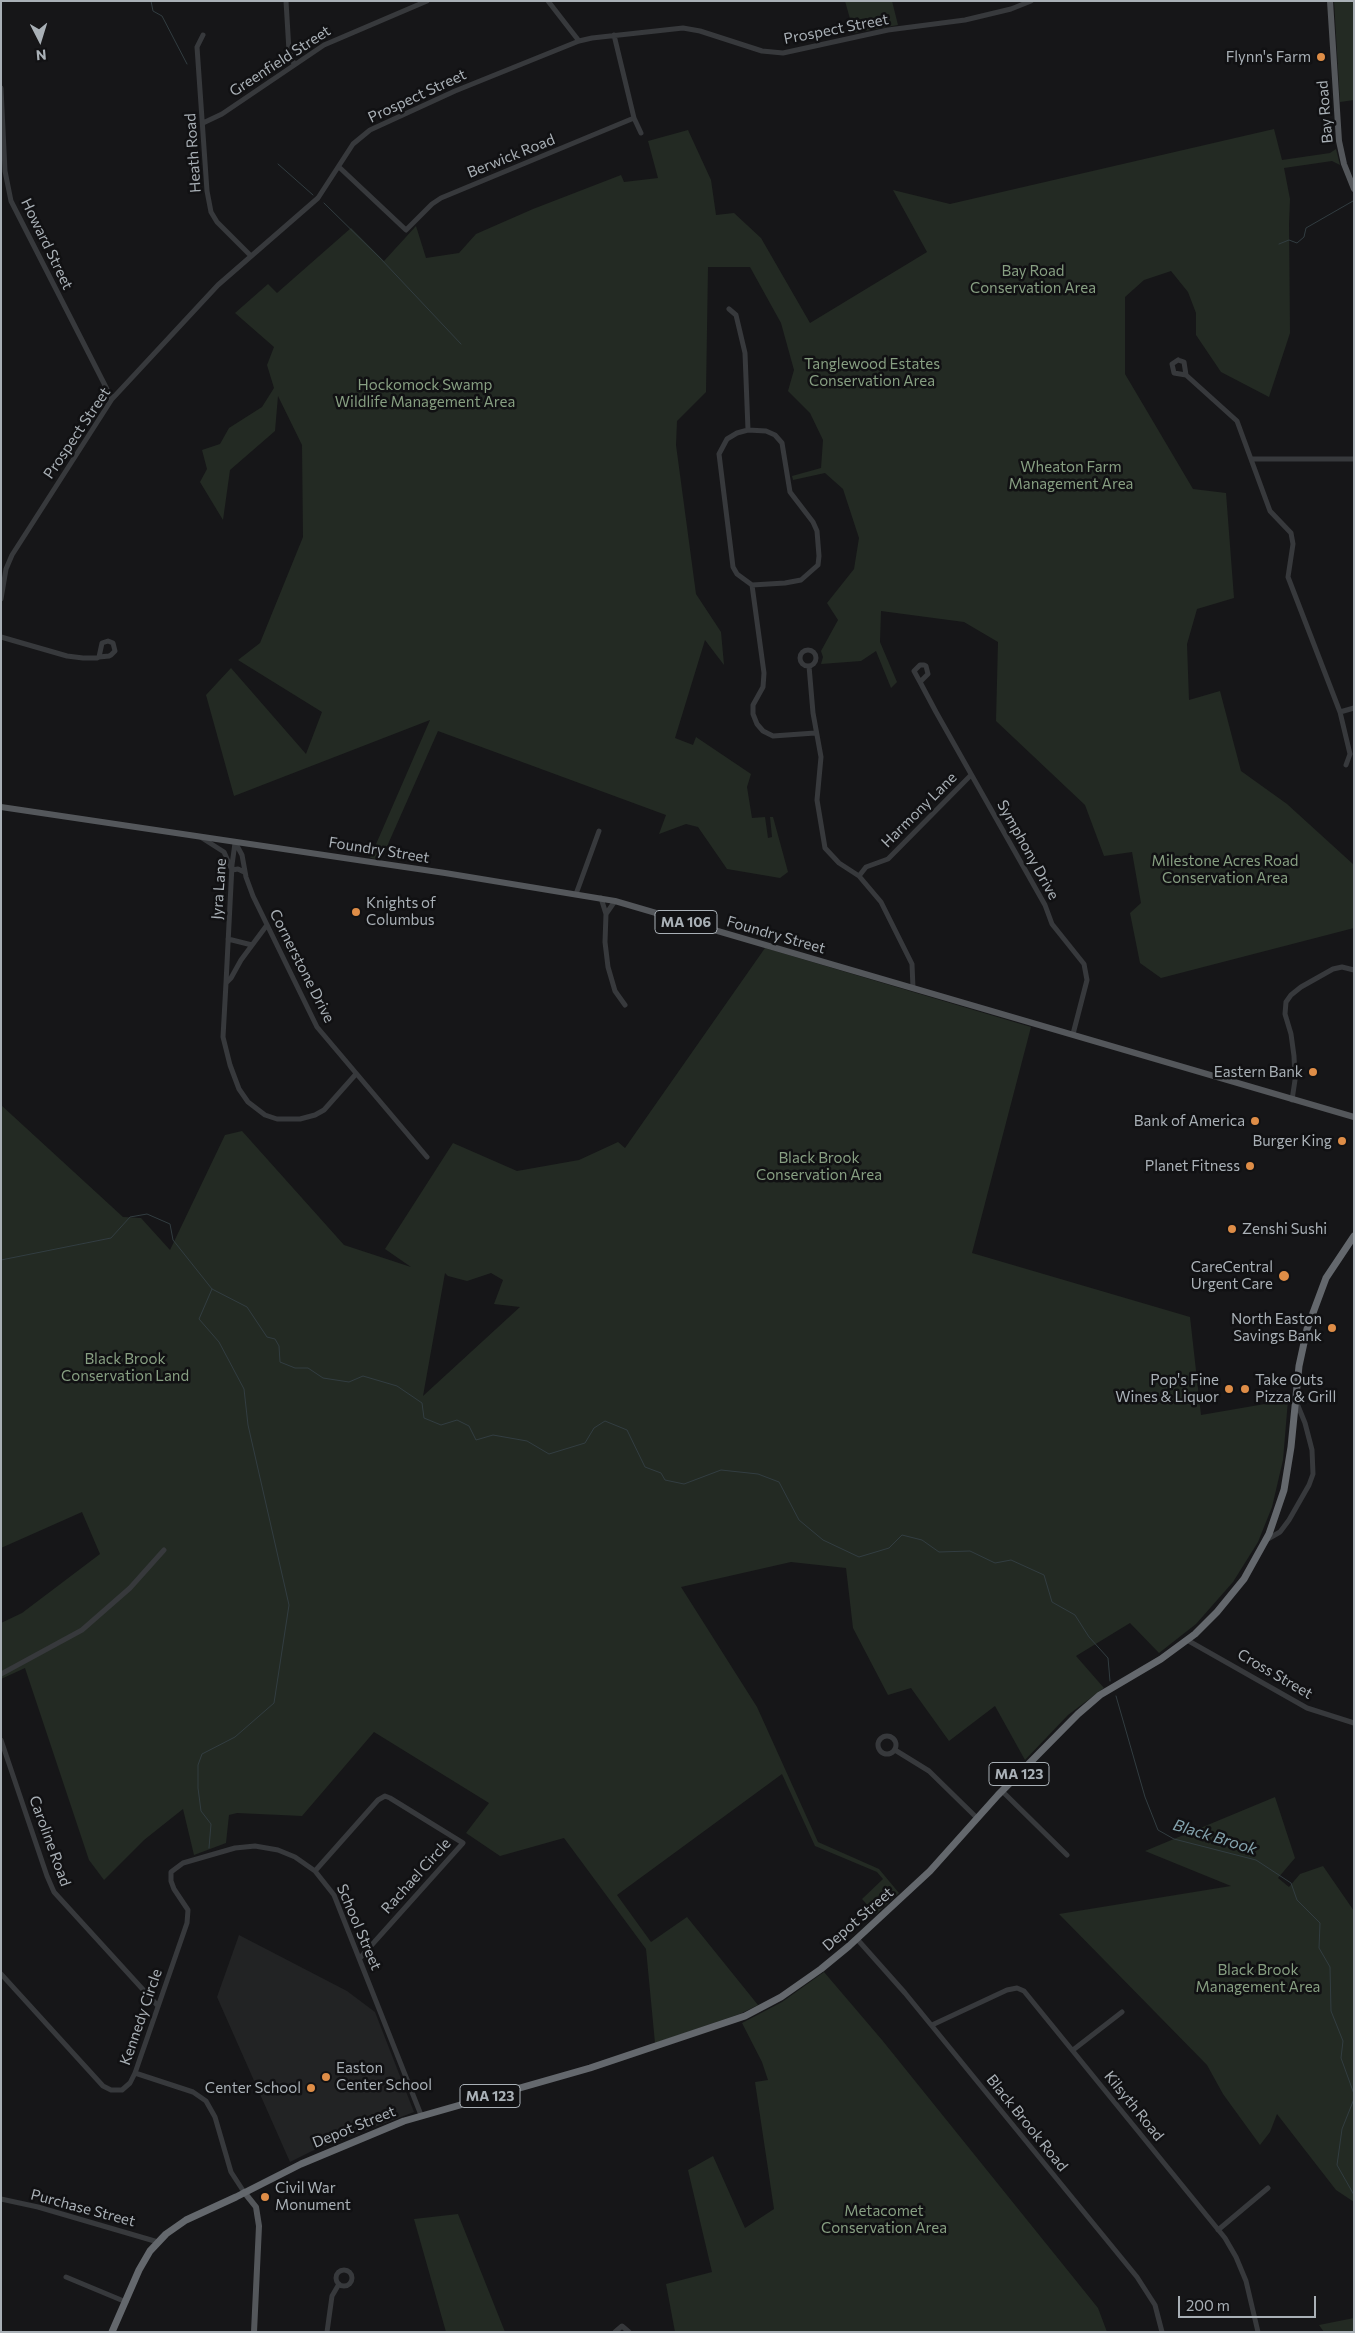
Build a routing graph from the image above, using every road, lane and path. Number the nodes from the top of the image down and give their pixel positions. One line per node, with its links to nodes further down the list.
1 (286, 1): 9 (street)
2 (427, 1): 9 (street, Greenfield Street)
3 (548, 1): 8 (street)
4 (1031, 1): 7 (street, Prospect Street)
5 (1330, 1): 15 (main road, Bay Road)
6 (203, 35): 12 (street, Heath Road)
7 (614, 35): 8 (street, Prospect Street); 11 (street)
8 (579, 42): 14 (street, Prospect Street)
9 (294, 64): 12 (street, Greenfield Street)
10 (1, 88): 19 (street, Howard Street)
11 (634, 118): 13 (street); 14 (street, Berwick Road)
12 (203, 123): 16 (street, Heath Road)
13 (641, 133)
14 (338, 167): 16 (street, Prospect Street)
15 (1354, 189)
16 (250, 256): 19 (street, Prospect Street)
17 (728, 309): 20 (street)
18 (1186, 375): 21 (street)
19 (112, 399): 24 (street, Prospect Street)
20 (748, 430): 23 (street); 23 (street)
21 (1252, 459): 22 (street); 30 (street)
22 (1354, 459)
23 (752, 585): 31 (street)
24 (1, 599)
25 (1, 637): 26 (street)
26 (99, 658)
27 (809, 666): 31 (street)
28 (920, 682): 33 (street, Symphony Drive)
29 (1354, 708): 30 (street)
30 (1340, 712): 32 (street)
31 (815, 733): 40 (street)
32 (1346, 765)
33 (971, 775): 40 (street, Harmony Lane); 52 (street, Symphony Drive)
34 (1, 807): 36 (main road, Foundry Street / MA 106)
35 (599, 831): 41 (street)
36 (199, 837): 37 (main road, Foundry Street / MA 106); 38 (street)
37 (235, 842): 38 (street, Jyra Lane); 39 (street, Cornerstone Drive); 41 (main road, Foundry Street / MA 106)
38 (232, 870): 39 (street); 46 (street, Jyra Lane)
39 (244, 872): 45 (street, Cornerstone Drive)
40 (859, 876): 50 (street)
41 (576, 894): 42 (main road, Foundry Street / MA 106)
42 (600, 898): 43 (main road, Foundry Street / MA 106); 44 (street)
43 (615, 901): 44 (street); 50 (main road, Foundry Street / MA 106)
44 (606, 914): 51 (street)
45 (267, 925): 47 (street); 53 (street, Cornerstone Drive)
46 (228, 939): 47 (street, Jyra Lane); 49 (street, Jyra Lane)
47 (252, 945): 49 (street)
48 (1354, 970): 54 (street)
49 (226, 983): 53 (street, Jyra Lane)
50 (913, 988): 52 (main road, Foundry Street / MA 106)
51 (625, 1005)
52 (1073, 1034): 54 (main road, Foundry Street / MA 106)
53 (356, 1074): 56 (street, Cornerstone Drive)
54 (1292, 1100): 55 (main road, Foundry Street / MA 106)
55 (1354, 1117)
56 (427, 1157)
57 (1354, 1236): 58 (highway, Depot Street / MA 123)
58 (1295, 1399): 59 (highway, Depot Street / MA 123); 59 (street)
59 (1265, 1541): 61 (highway, Depot Street / MA 123)
60 (164, 1550): 62 (street)
61 (1187, 1640): 63 (street, Cross Street); 66 (highway, Depot Street / MA 123)
62 (1, 1674)
63 (1354, 1723)
64 (1, 1740): 74 (street, Caroline Road)
65 (895, 1750): 67 (street)
66 (1002, 1790): 67 (highway, Depot Street / MA 123); 68 (street)
67 (977, 1818): 71 (highway, Depot Street / MA 123)
68 (1067, 1855)
69 (315, 1871): 70 (street, School Street); 72 (street, School Street); 72 (street, Rachael Circle)
70 (170, 1875): 74 (street, Kennedy Circle)
71 (857, 1939): 76 (street, Black Brook Road); 79 (highway, Depot Street / MA 123)
72 (360, 1958): 79 (street, School Street)
73 (1, 1974): 78 (street, Kennedy Circle)
74 (158, 2006): 78 (street, Kennedy Circle)
75 (1122, 2012): 77 (street)
76 (932, 2025): 77 (street, Kilsyth Road); 93 (street, Black Brook Road)
77 (1073, 2050): 83 (street, Kilsyth Road)
78 (135, 2073): 81 (street)
79 (421, 2115): 81 (highway, Depot Street / MA 123)
80 (1268, 2188): 83 (street)
81 (244, 2192): 84 (highway, Depot Street / MA 123); 89 (main road)
82 (1, 2199): 84 (street, Purchase Street)
83 (1218, 2230): 94 (street, Kilsyth Road)
84 (158, 2242): 87 (highway, Depot Street / MA 123)
85 (66, 2277): 87 (street)
86 (339, 2284): 90 (street)
87 (126, 2302): 88 (highway, Depot Street / MA 123)
88 (112, 2332)
89 (254, 2332)
90 (327, 2332)
91 (615, 2332): 92 (street)
92 (629, 2332)
93 (1162, 2332)
94 (1258, 2332)

